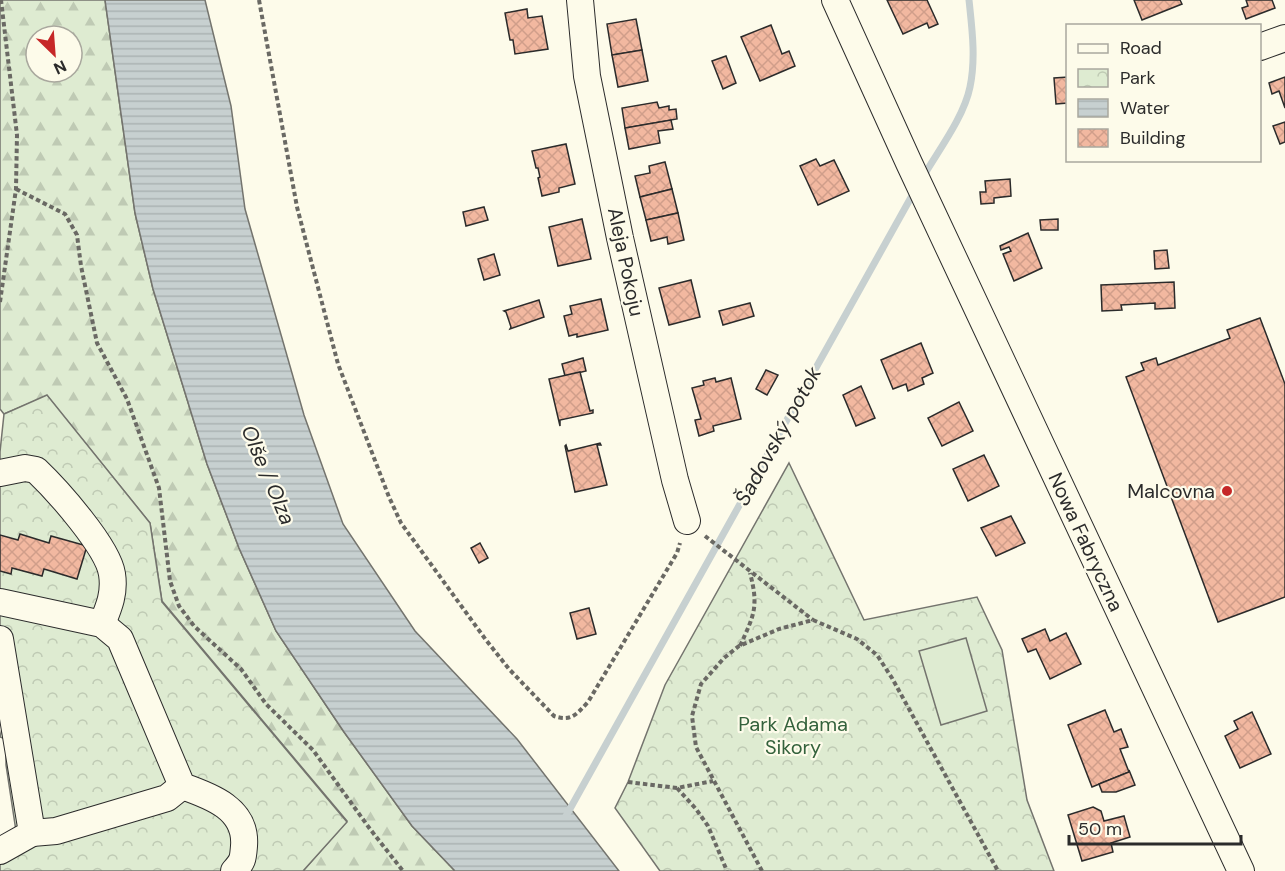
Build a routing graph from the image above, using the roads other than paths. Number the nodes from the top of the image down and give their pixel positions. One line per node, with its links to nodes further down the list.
1 (580, 0): 6 (street, Aleja Pokoju)
2 (835, 0): 14 (street, Nowa Fabryczna)
3 (1285, 38): 4 (street)
4 (1261, 47)
5 (0, 473): 8 (street)
6 (695, 528)
7 (0, 602): 8 (street)
8 (102, 624): 10 (street)
9 (0, 639): 11 (street)
10 (182, 786): 11 (street); 13 (street)
11 (32, 833): 12 (street)
12 (0, 850)
13 (234, 871)
14 (1241, 871)

